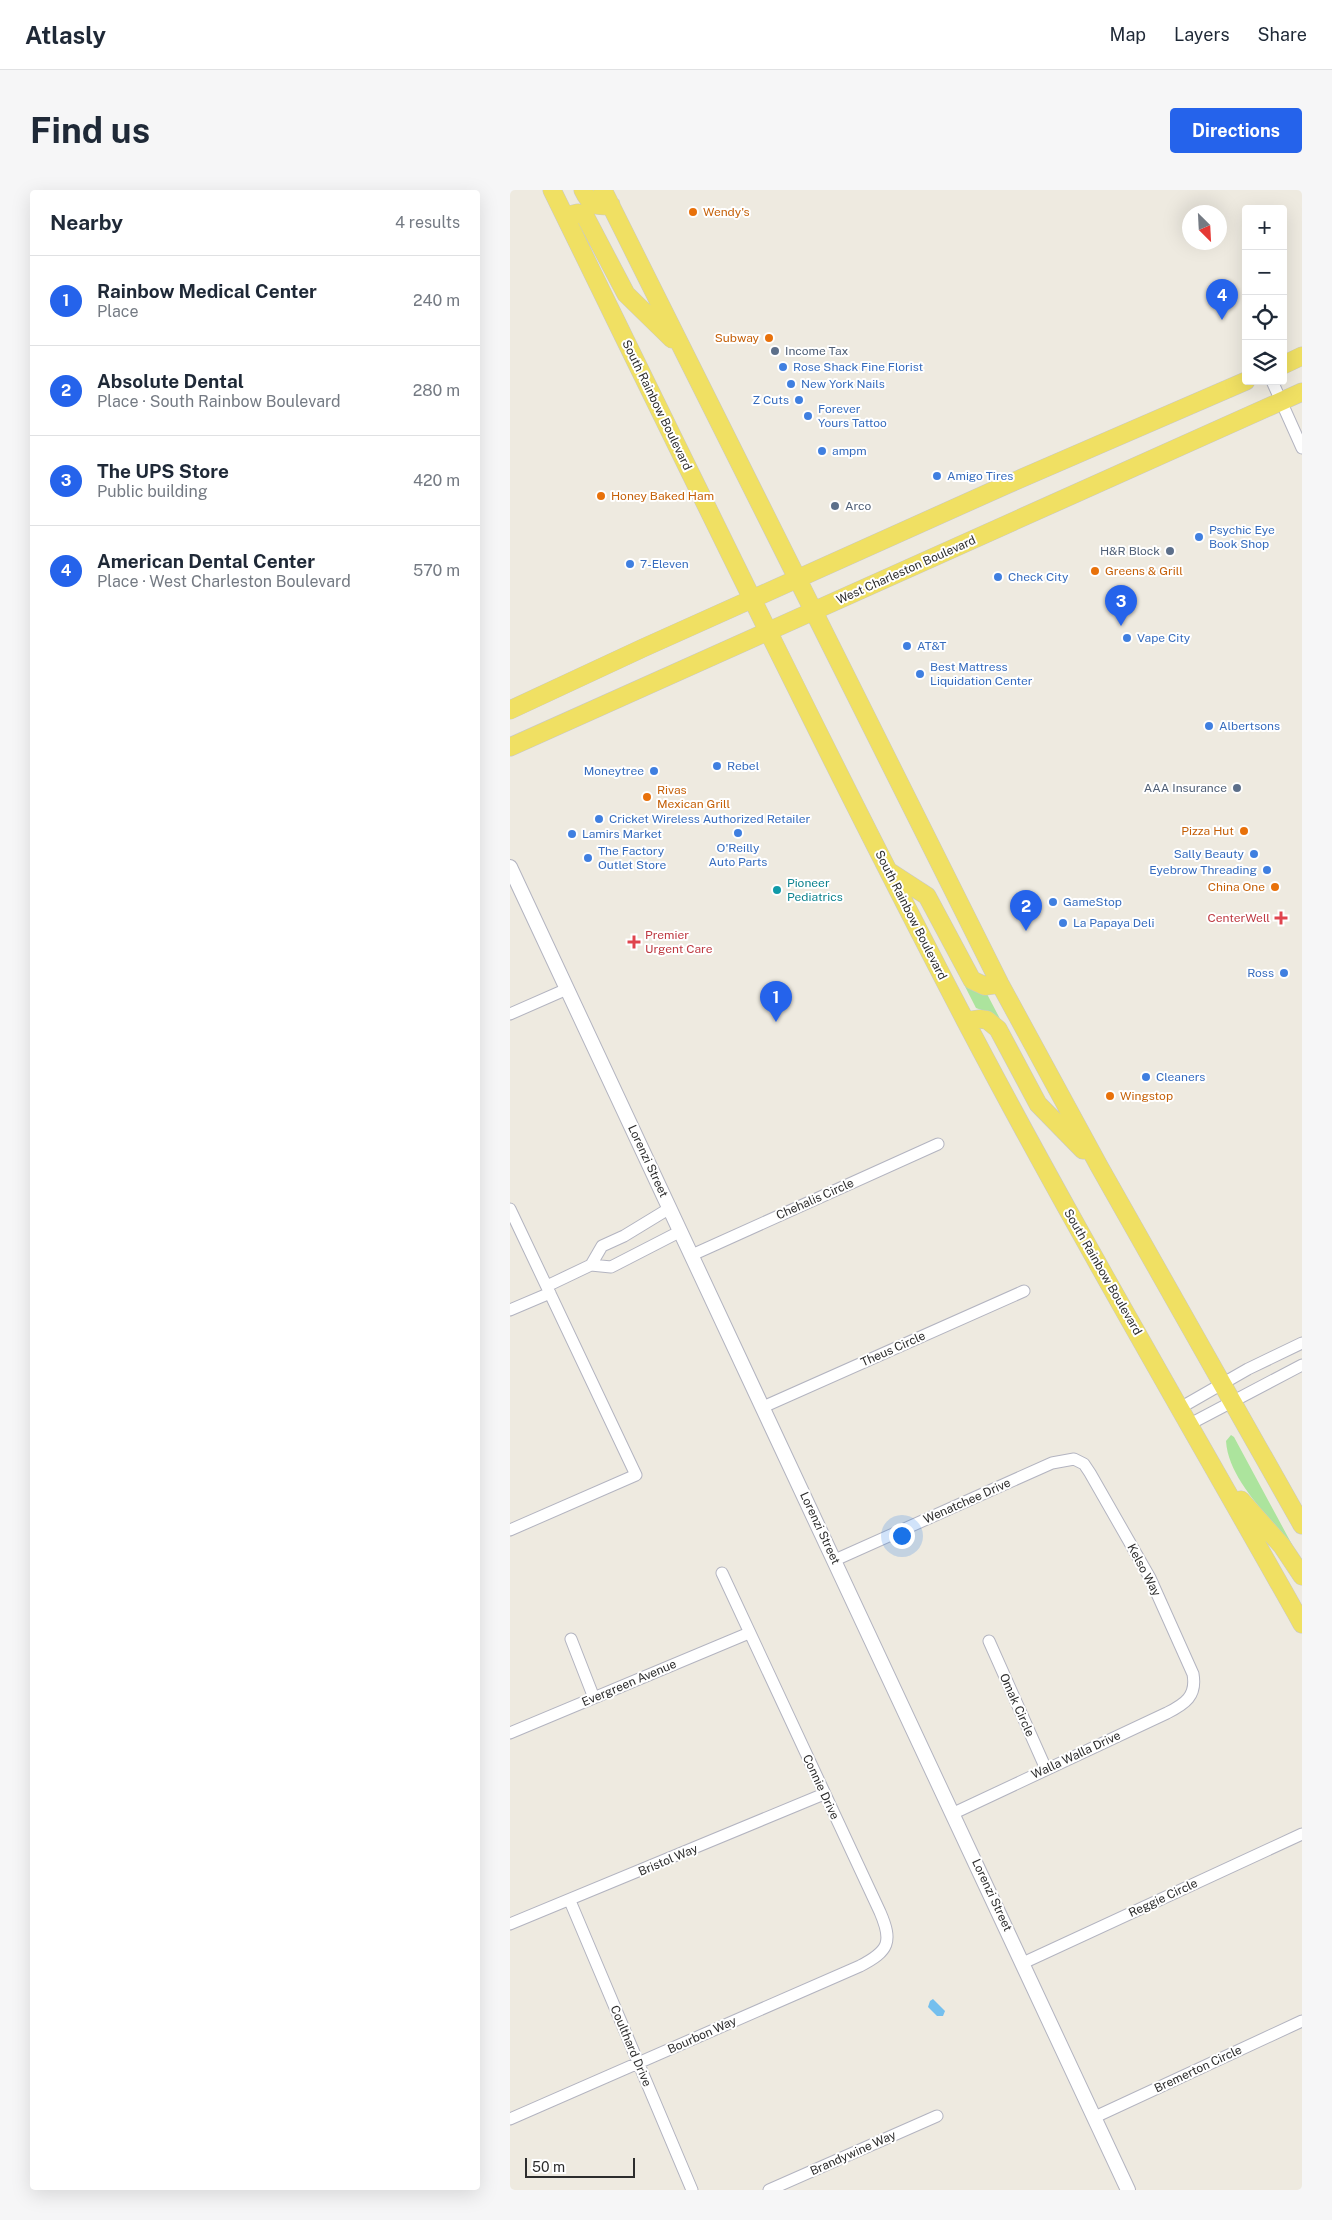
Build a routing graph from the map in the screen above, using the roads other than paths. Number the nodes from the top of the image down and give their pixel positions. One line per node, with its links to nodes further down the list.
1 (552, 190): 4 (main road, South Rainbow Boulevard)
2 (583, 190): 3 (main road)
3 (607, 197): 5 (main road)
4 (564, 216): 5 (main road); 14 (main road, South Rainbow Boulevard)
5 (682, 348): 13 (main road)
6 (1302, 356): 7 (main road)
7 (1287, 363)
8 (1242, 383): 13 (main road)
9 (1274, 385): 11 (street)
10 (1302, 392): 11 (main road, West Charleston Boulevard)
11 (1281, 401): 12 (street); 15 (main road, West Charleston Boulevard)
12 (1302, 448)
13 (797, 579): 14 (main road); 15 (main road)
14 (753, 599): 16 (main road, South Rainbow Boulevard); 17 (main road)
15 (813, 611): 16 (main road, West Charleston Boulevard); 21 (main road)
16 (769, 631): 18 (main road, West Charleston Boulevard); 20 (main road, South Rainbow Boulevard)
17 (510, 710)
18 (510, 747)
19 (510, 867): 22 (street, Lorenzi Street)
20 (888, 871): 21 (main road); 24 (main road, South Rainbow Boulevard)
21 (1000, 984): 26 (main road)
22 (567, 989): 23 (street); 27 (street, Lorenzi Street)
23 (510, 1014)
24 (966, 1021): 26 (main road); 40 (main road, South Rainbow Boulevard)
25 (938, 1144): 30 (street, Chehalis Circle)
26 (1099, 1166): 37 (main road)
27 (670, 1208): 29 (street, Lorenzi Street); 31 (street)
28 (510, 1209): 32 (street)
29 (680, 1231): 30 (street, Lorenzi Street); 31 (street)
30 (692, 1255): 39 (street, Lorenzi Street)
31 (591, 1264): 32 (street)
32 (548, 1289): 34 (street); 45 (street)
33 (1024, 1291): 39 (street, Theus Circle)
34 (510, 1310)
35 (1302, 1343): 37 (street)
36 (1302, 1365): 38 (street)
37 (1222, 1383): 38 (main road); 40 (street)
38 (1232, 1401): 41 (street); 44 (main road)
39 (763, 1408): 46 (street, Lorenzi Street)
40 (1180, 1408): 41 (main road, South Rainbow Boulevard)
41 (1190, 1424): 43 (main road, South Rainbow Boulevard)
42 (1074, 1459): 46 (street, Wenatchee Drive); 53 (street, Kelso Way)
43 (1218, 1473): 48 (main road); 49 (main road, South Rainbow Boulevard)
44 (1302, 1525)
45 (510, 1530)
46 (835, 1560): 58 (street, Lorenzi Street)
47 (722, 1573): 50 (street, Connie Drive)
48 (1302, 1576)
49 (1302, 1624)
50 (749, 1633): 54 (street, Evergreen Avenue); 57 (street, Connie Drive)
51 (571, 1640): 54 (street)
52 (989, 1641): 56 (street, Omak Circle)
53 (1193, 1692): 56 (street, Walla Walla Drive)
54 (594, 1698): 55 (street, Evergreen Avenue)
55 (510, 1734)
56 (1046, 1768): 58 (street, Walla Walla Drive)
57 (824, 1794): 60 (street, Bristol Way); 62 (street, Connie Drive)
58 (954, 1814): 63 (street, Lorenzi Street)
59 (1302, 1834): 63 (street, Reggie Circle)
60 (570, 1901): 61 (street, Bristol Way); 65 (street, Coulthard Drive)
61 (510, 1924)
62 (888, 1943): 65 (street, Bourbon Way)
63 (1024, 1963): 67 (street, Lorenzi Street)
64 (1302, 2021): 67 (street, Bremerton Circle)
65 (638, 2063): 68 (street, Bourbon Way); 69 (street, Coulthard Drive)
66 (937, 2116): 70 (street, Brandywine Way)
67 (1095, 2117): 71 (street, Lorenzi Street)
68 (510, 2119)
69 (692, 2190)
70 (769, 2190)
71 (1128, 2190)

